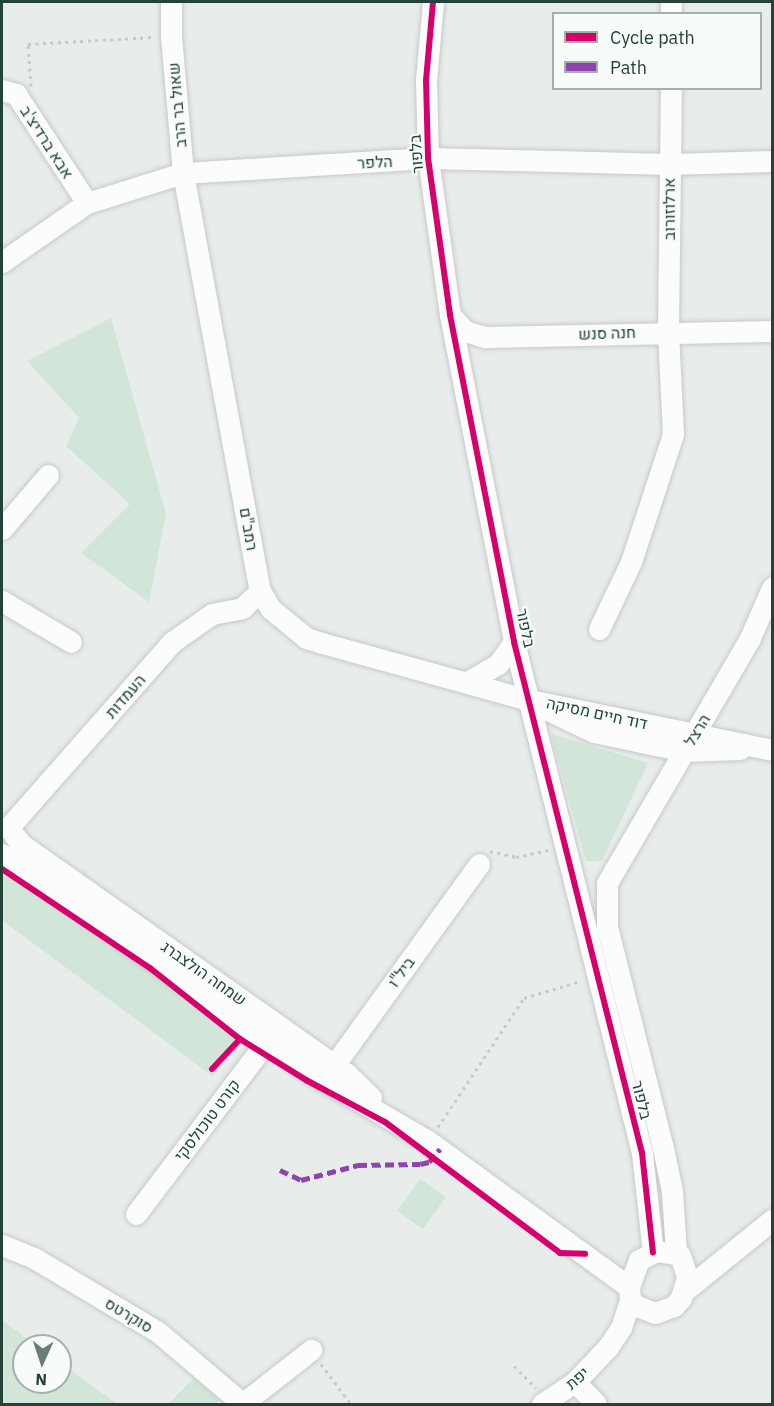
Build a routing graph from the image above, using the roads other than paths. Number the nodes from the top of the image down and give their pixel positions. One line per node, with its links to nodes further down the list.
1 (171, 2): 8 (street, שאול בר הרב)
2 (432, 2): 5 (street, בלפור)
3 (671, 90): 7 (street, ארלוזורוב)
4 (9, 92): 9 (street, אבא ברדיצ'ב)
5 (428, 158): 7 (street, הלפר); 8 (street, הלפר); 11 (street, בלפור)
6 (772, 161): 7 (street, הלפר)
7 (669, 164): 12 (street, ארלוזורוב)
8 (183, 173): 9 (street, הלפר); 17 (street, רמב"ם)
9 (87, 203): 10 (street, הלפר)
10 (2, 262)
11 (450, 315): 12 (street, חנה סנש); 21 (street, בלפור)
12 (668, 330): 13 (street, חנה סנש); 19 (street, ארלוזורוב)
13 (772, 330)
14 (48, 475): 15 (street)
15 (2, 529)
16 (772, 588): 24 (street, הרצל)
17 (260, 591): 22 (street, רמב"ם); 26 (street, העמדות)
18 (2, 601): 20 (street)
19 (599, 629)
20 (71, 642)
21 (514, 642): 22 (street); 23 (street, בלפור)
22 (467, 682): 23 (street, רמב"ם)
23 (529, 699): 24 (street, דוד חיים מסיקה); 37 (street, בלפור)
24 (690, 742): 25 (street, דוד חיים מסיקה); 29 (street, הרצל)
25 (772, 750)
26 (8, 830): 27 (street, העמדות); 30 (street, שמחה הולצברג)
27 (2, 854): 30 (street, שמחה הולצברג)
28 (479, 864): 31 (street, ביל"ו)
29 (613, 868): 36 (street, בלפור)
30 (272, 1034): 31 (street, שמחה הולצברג); 32 (street, קורט טוכולסקי)
31 (328, 1072): 35 (street, שמחה הולצברג)
32 (136, 1214)
33 (772, 1220): 38 (street)
34 (2, 1245): 46 (street, סוקרטס)
35 (585, 1254): 37 (street, שמחה הולצברג); 40 (street, שמחה הולצברג)
36 (680, 1255): 37 (street); 38 (street); 39 (street)
37 (646, 1256): 40 (street)
38 (722, 1257): 39 (street)
39 (684, 1291): 41 (street)
40 (629, 1294): 41 (street); 42 (street, יפת)
41 (651, 1312): 42 (street, יפת)
42 (608, 1347): 44 (street, יפת)
43 (311, 1350): 46 (street)
44 (574, 1382): 45 (street, יפת); 47 (street)
45 (545, 1403)
46 (243, 1404)
47 (596, 1404)

